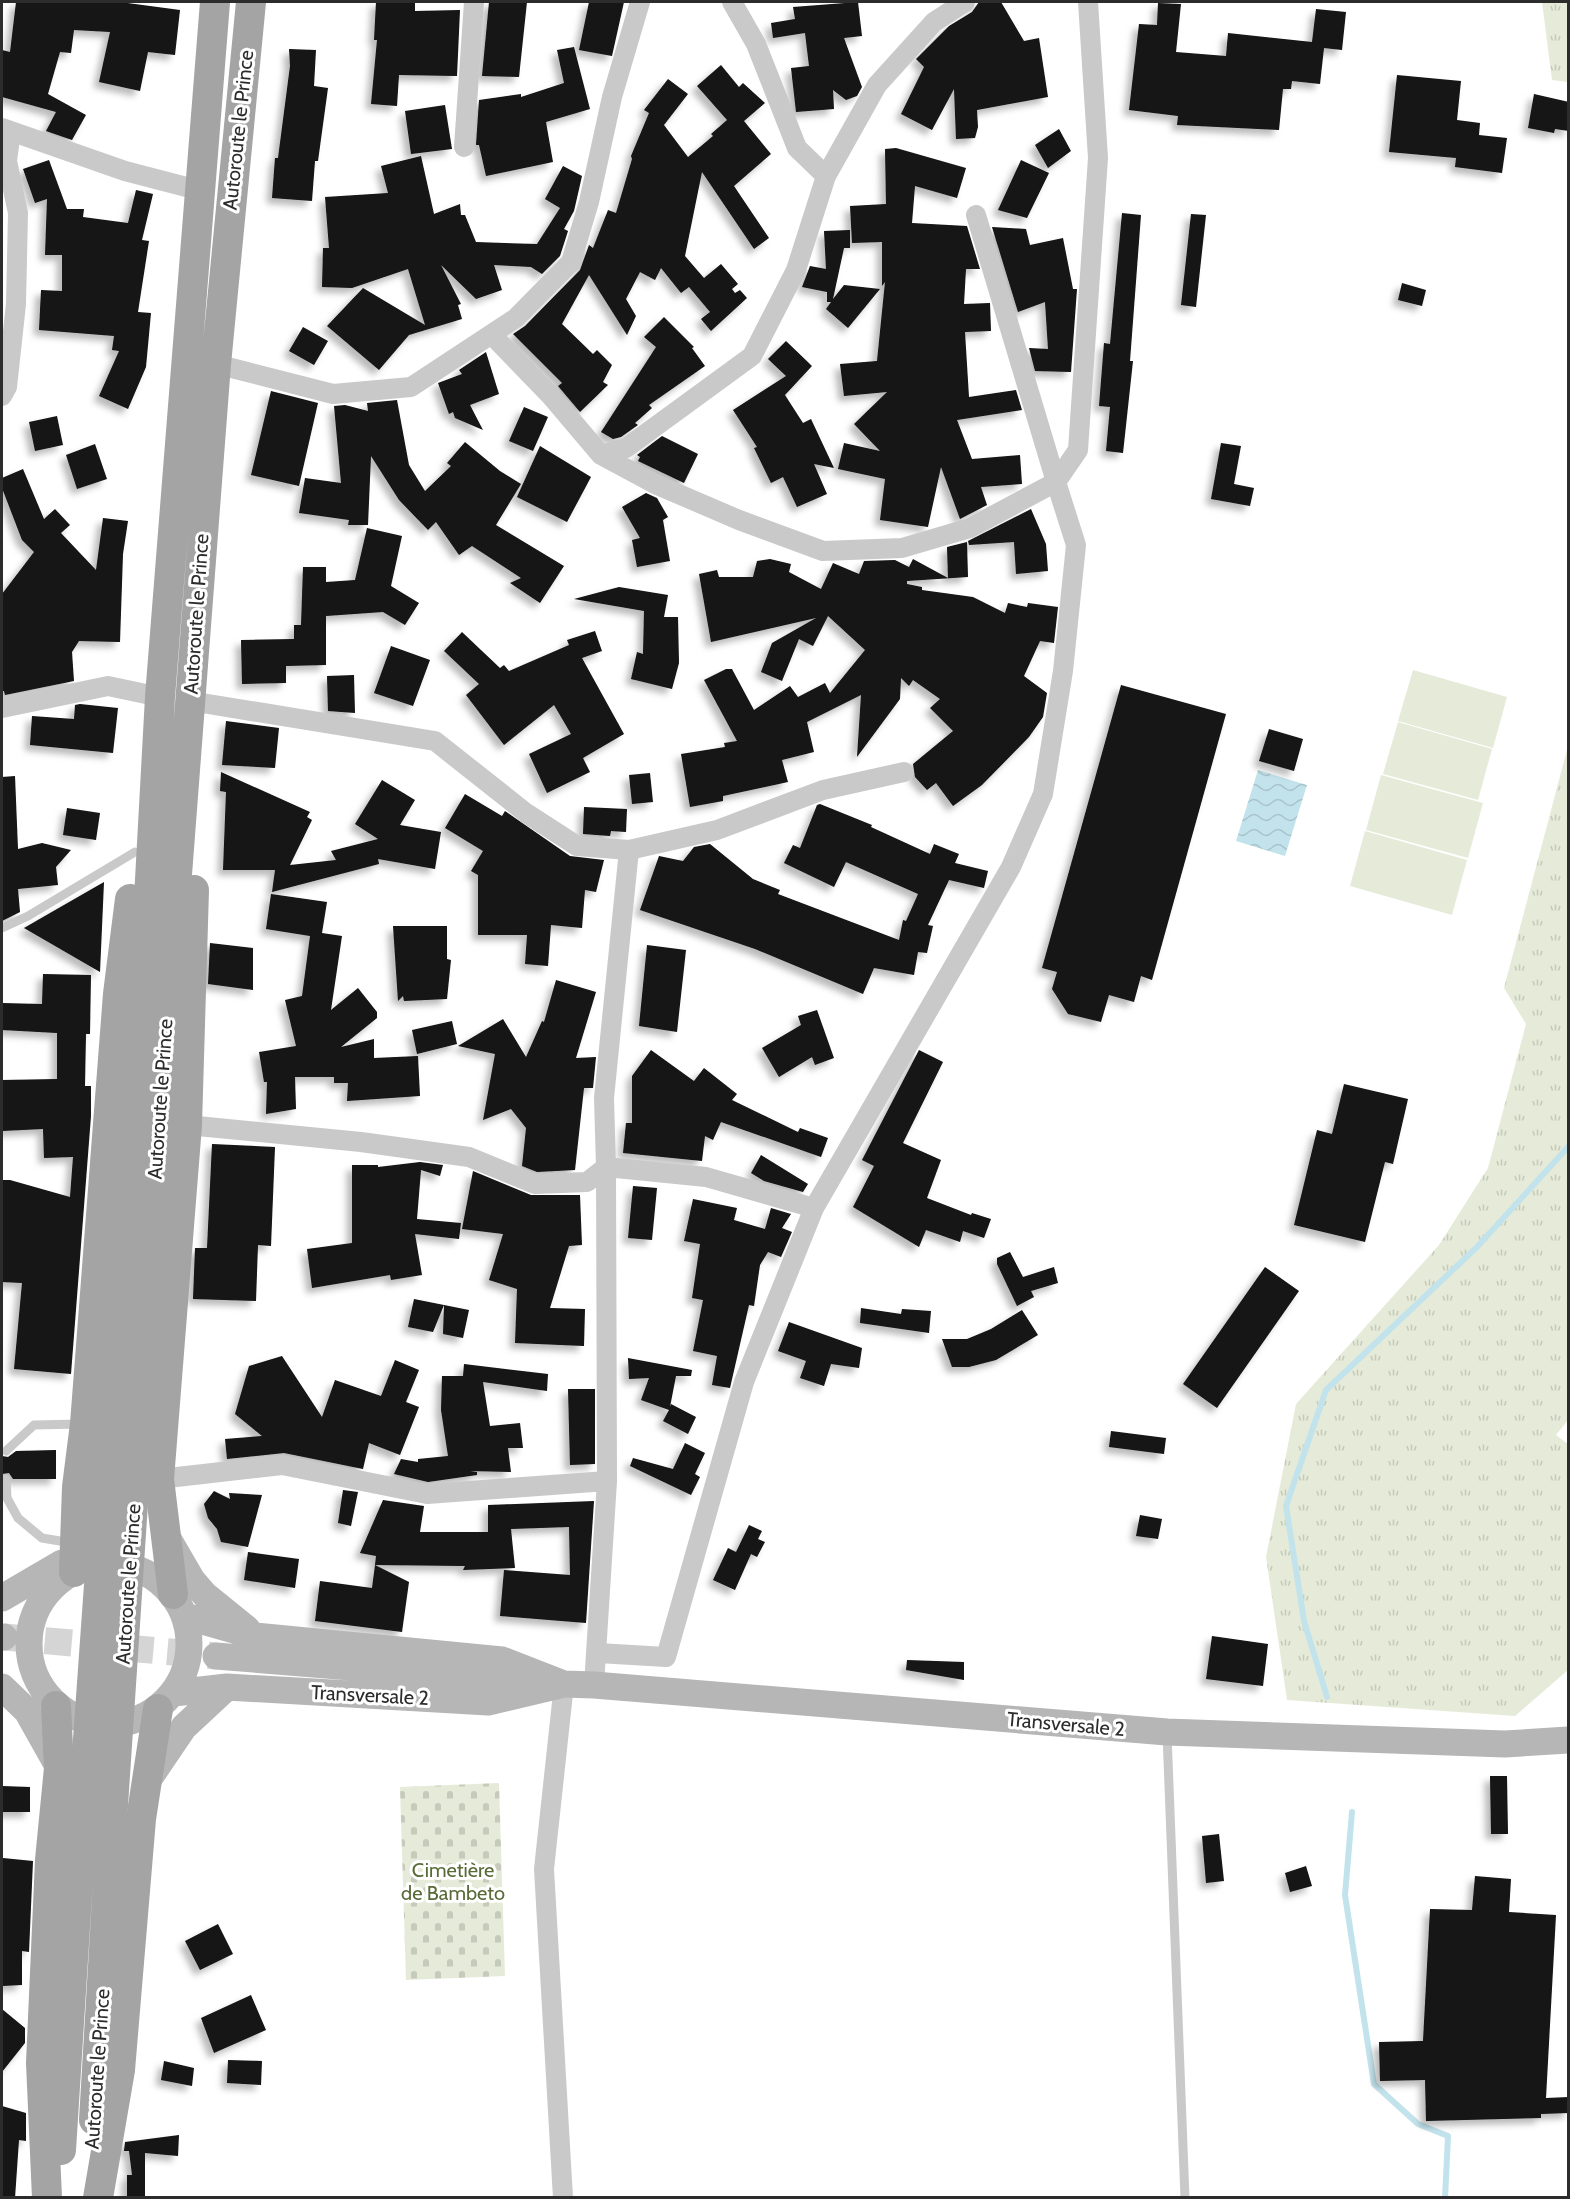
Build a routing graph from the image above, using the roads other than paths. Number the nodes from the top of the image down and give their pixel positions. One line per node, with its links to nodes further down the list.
1 (215, 2): 11 (main road, Autoroute le Prince)
2 (251, 2): 14 (main road, Autoroute le Prince)
3 (474, 2): 9 (street)
4 (640, 2): 13 (street)
5 (732, 2): 10 (street)
6 (965, 2): 10 (street)
7 (1088, 2): 17 (street)
8 (6, 129): 11 (street); 15 (street)
9 (464, 147)
10 (826, 176): 16 (street)
11 (198, 190): 18 (main road, Autoroute le Prince)
12 (976, 215): 17 (street)
13 (492, 335): 14 (street); 16 (street)
14 (216, 363): 19 (main road, Autoroute le Prince)
15 (2, 396)
16 (601, 455): 17 (street)
17 (1056, 482): 28 (street)
18 (160, 697): 20 (street); 23 (main road); 25 (main road, Autoroute le Prince)
19 (190, 701): 22 (street); 25 (main road, Autoroute le Prince); 26 (main road)
20 (2, 708)
21 (904, 772): 22 (street)
22 (628, 850): 27 (street)
23 (135, 852): 24 (lane); 29 (main road)
24 (2, 928)
25 (146, 1108): 55 (main road, Autoroute le Prince, bridge); 56 (main road, Autoroute le Prince, bridge)
26 (187, 1125): 27 (street); 32 (main road)
27 (606, 1167): 28 (street); 33 (street)
28 (814, 1208): 41 (street)
29 (85, 1424): 30 (lane); 35 (main road)
30 (6, 1450)
31 (6, 1479): 35 (lane)
32 (159, 1479): 33 (street); 34 (main road)
33 (607, 1480): 41 (street)
34 (163, 1531): 38 (main road); 40 (main road)
35 (75, 1557): 36 (main road); 37 (main road); 38 (main road)
36 (2, 1598)
37 (43, 1599): 39 (main road); 48 (main road)
38 (179, 1605): 40 (main road, Transversale 2); 49 (main road)
39 (2, 1607)
40 (255, 1636): 44 (main road, Transversale 2)
41 (598, 1653): 45 (street)
42 (216, 1656): 44 (main road)
43 (2, 1678): 48 (main road)
44 (564, 1684): 45 (main road, Transversale 2); 47 (main road, Transversale 2); 58 (street)
45 (594, 1685): 50 (main road, Transversale 2)
46 (2, 1687): 52 (main road)
47 (227, 1687): 49 (main road, Transversale 2); 53 (main road)
48 (50, 1700): 49 (main road); 52 (main road)
49 (166, 1701): 53 (main road)
50 (1167, 1732): 51 (main road, Transversale 2); 59 (lane)
51 (1569, 1740)
52 (59, 1768): 54 (main road)
53 (146, 1784): 57 (main road)
54 (47, 2198)
55 (58, 2198)
56 (89, 2198)
57 (98, 2198)
58 (563, 2198)
59 (1185, 2198)

